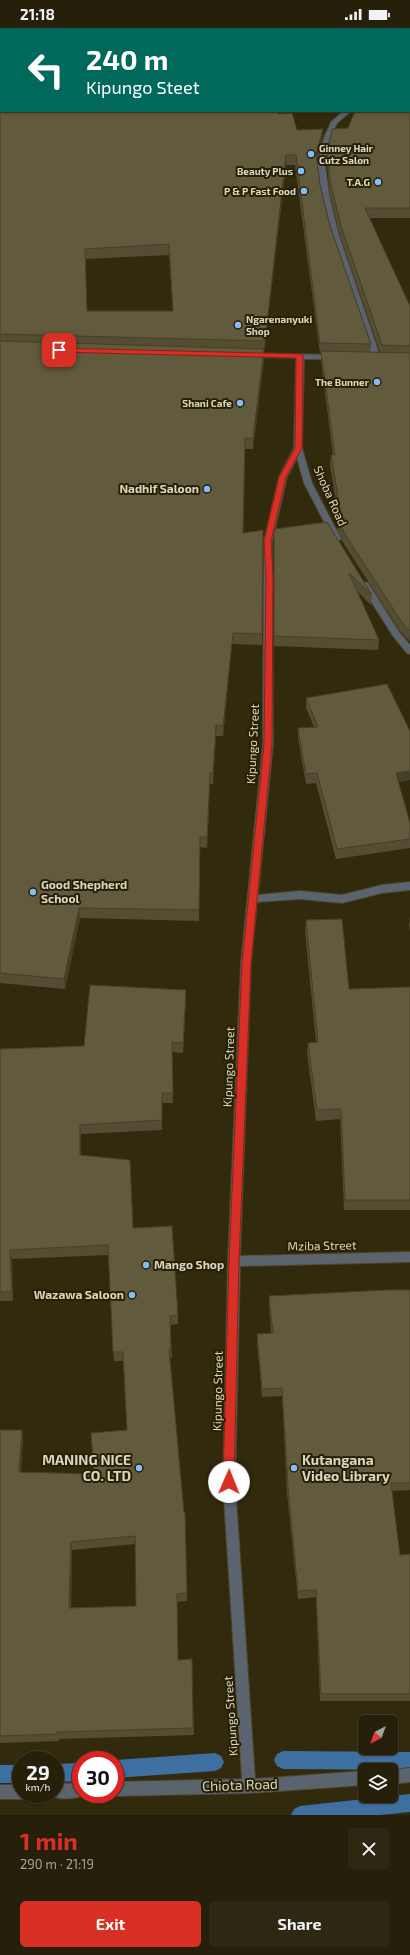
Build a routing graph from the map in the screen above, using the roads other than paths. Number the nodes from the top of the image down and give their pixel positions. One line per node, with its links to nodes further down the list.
1 (347, 112): 5 (street)
2 (244, 355): 3 (street)
3 (300, 356): 4 (street); 6 (street, Kipungo Street)
4 (346, 358)
5 (376, 359)
6 (298, 448): 7 (street, Shoba Road); 11 (street, Kipungo Street)
7 (339, 545)
8 (360, 577): 9 (street)
9 (410, 651)
10 (410, 886): 11 (street)
11 (252, 900): 13 (street, Kipungo Street)
12 (410, 1257): 13 (street, Mziba Street)
13 (234, 1261): 17 (street, Kipungo Street)
14 (410, 1775): 15 (street)
15 (398, 1776)
16 (358, 1778): 17 (street, Chiota Road)
17 (248, 1786): 18 (street, Chiota Road)
18 (124, 1789)
19 (0, 1792): 20 (street)
20 (12, 1792)

